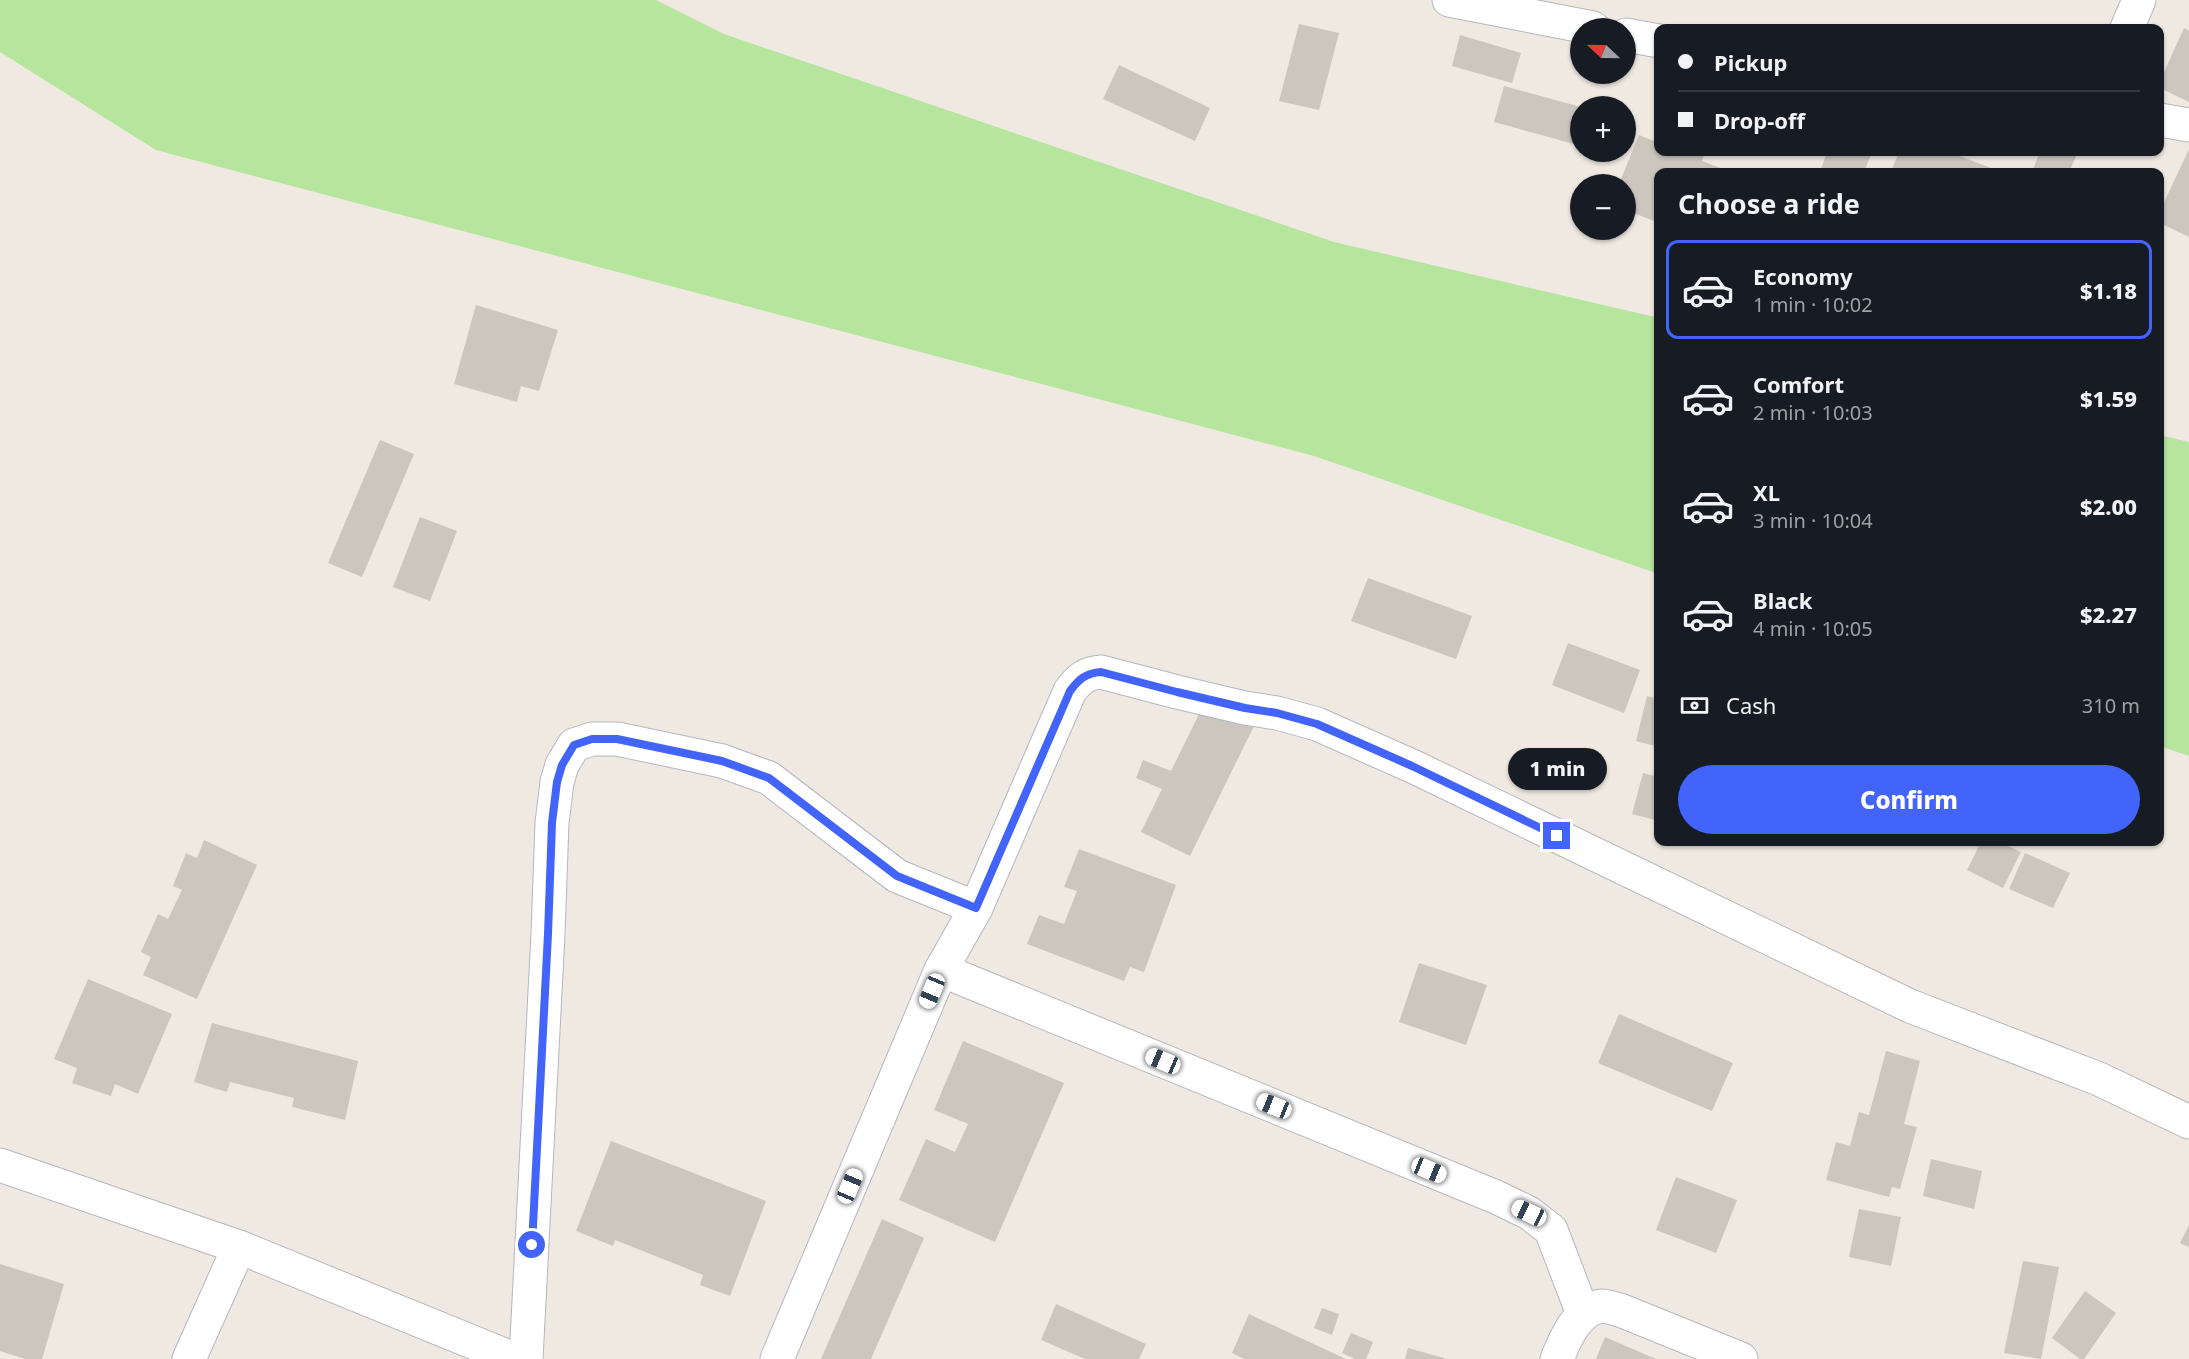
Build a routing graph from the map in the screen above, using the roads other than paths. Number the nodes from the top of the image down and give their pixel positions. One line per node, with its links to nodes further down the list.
1 (1449, 0): 3 (street)
2 (2139, 0): 4 (street)
3 (1570, 24)
4 (2129, 24)
5 (1636, 37): 6 (street)
6 (1654, 41)
7 (2164, 121): 8 (street)
8 (2189, 124)
9 (976, 908): 10 (street); 11 (street); 17 (street)
10 (941, 970): 14 (street); 18 (street)
11 (2189, 1122)
12 (0, 1165): 13 (street)
13 (239, 1247): 15 (street); 16 (street)
14 (1583, 1314): 19 (street); 20 (street)
15 (189, 1359)
16 (514, 1359)
17 (526, 1359)
18 (777, 1359)
19 (1557, 1359)
20 (1741, 1359)

